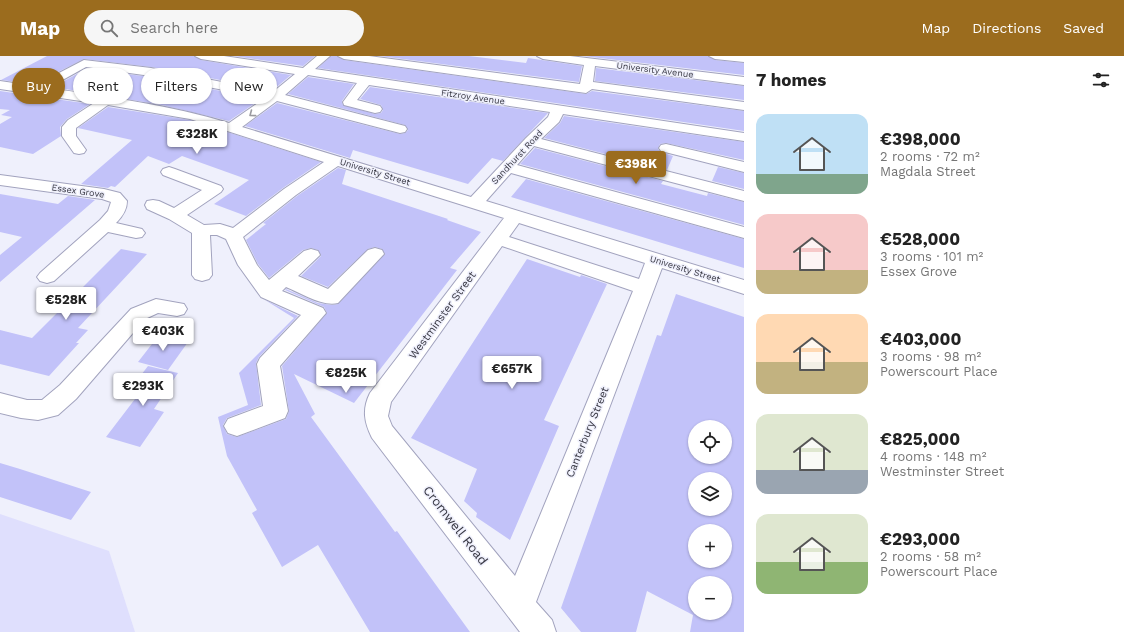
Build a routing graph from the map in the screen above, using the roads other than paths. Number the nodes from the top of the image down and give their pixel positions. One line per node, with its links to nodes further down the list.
1 (201, 56): 8 (street, Fitzroy Avenue)
2 (324, 56): 8 (street)
3 (344, 56): 14 (street)
4 (543, 56): 7 (street, University Avenue)
5 (715, 56): 6 (street)
6 (744, 59)
7 (590, 62): 11 (street, University Avenue); 14 (street)
8 (305, 72): 10 (street, Fitzroy Avenue); 16 (street)
9 (65, 74): 13 (street)
10 (365, 81): 22 (street); 23 (street, Fitzroy Avenue)
11 (744, 81)
12 (0, 85): 15 (street, University Street)
13 (220, 85)
14 (586, 85): 21 (street)
15 (12, 87)
16 (277, 94)
17 (277, 97): 26 (street)
18 (101, 104): 29 (street)
19 (131, 104): 25 (street, University Street)
20 (264, 104): 25 (street, one-way to 25)
21 (744, 106)
22 (377, 109)
23 (558, 109): 24 (street, Fitzroy Avenue); 28 (street, Sandhurst Road)
24 (662, 125): 27 (street, Fitzroy Avenue); 30 (street)
25 (232, 128): 31 (street, University Street)
26 (400, 129)
27 (744, 137)
28 (531, 141): 32 (street, Sandhurst Road); 34 (street)
29 (79, 150)
30 (658, 153): 33 (street); 34 (street)
31 (336, 160): 38 (street, University Street); 46 (street)
32 (507, 167): 38 (street, Sandhurst Road); 45 (street)
33 (744, 167)
34 (642, 170): 37 (street)
35 (170, 172): 40 (street)
36 (0, 180): 42 (street, Essex Grove)
37 (744, 196)
38 (475, 203): 41 (street, University Street)
39 (153, 205): 40 (street)
40 (175, 215): 43 (street)
41 (515, 216): 47 (street, Westminster Street); 50 (street, University Street)
42 (104, 226): 44 (street); 52 (street, Essex Grove)
43 (201, 231): 46 (street); 51 (street)
44 (136, 233)
45 (744, 233)
46 (234, 236): 56 (street)
47 (498, 239): 54 (street); 59 (street, Westminster Street)
48 (375, 254): 53 (street)
49 (311, 255): 53 (street)
50 (656, 260): 54 (street, Canterbury Street); 55 (street, University Street)
51 (202, 275)
52 (47, 277)
53 (284, 278): 56 (street)
54 (644, 288): 61 (street, Canterbury Street)
55 (744, 288)
56 (268, 292): 60 (street)
57 (177, 309): 58 (street)
58 (0, 403)
59 (376, 416): 61 (street, Cromwell Road)
60 (237, 426)
61 (519, 605): 62 (street, Cromwell Road)
62 (540, 632)

